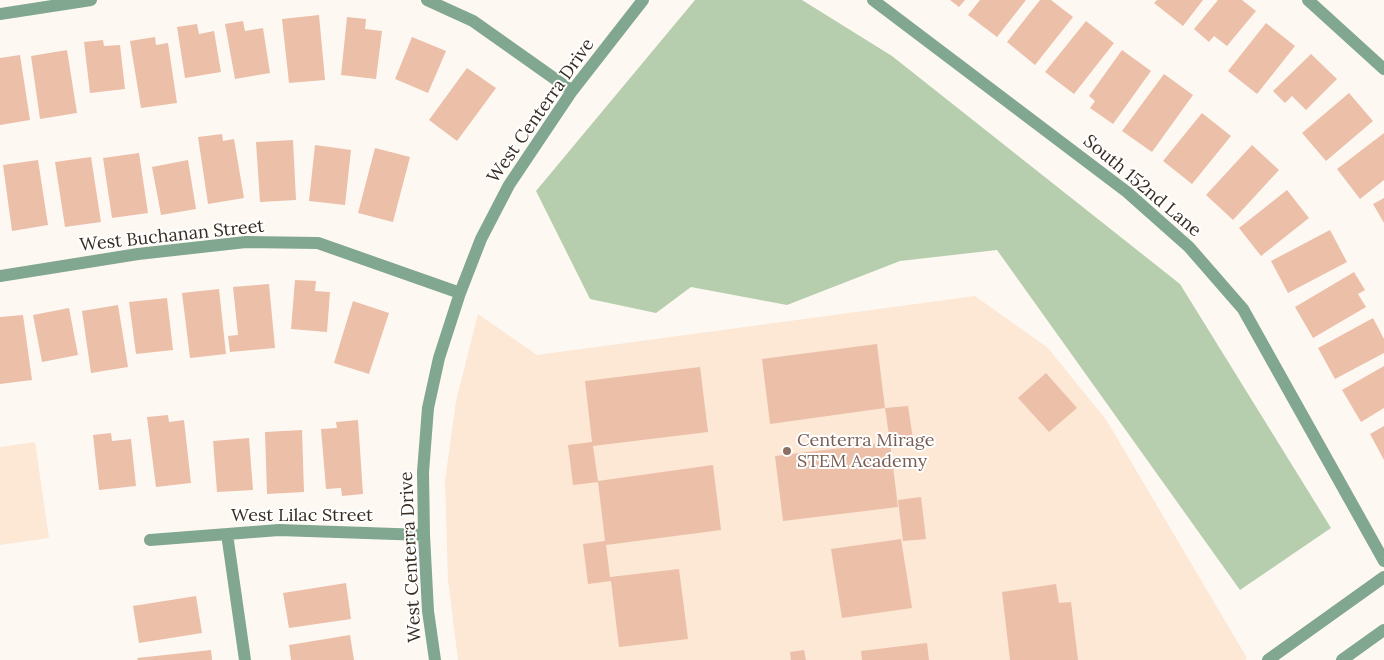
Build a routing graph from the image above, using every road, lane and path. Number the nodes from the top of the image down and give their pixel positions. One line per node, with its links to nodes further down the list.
1 (92, 0): 6 (street)
2 (427, 0): 8 (street)
3 (643, 0): 8 (street, West Centerra Drive)
4 (873, 0): 14 (street, South 152nd Lane)
5 (1308, 0): 7 (street)
6 (0, 14)
7 (1384, 69)
8 (572, 91): 10 (street, West Centerra Drive)
9 (0, 276): 10 (street, West Buchanan Street)
10 (460, 293): 12 (street, West Centerra Drive)
11 (227, 534): 12 (street, West Lilac Street); 13 (street, West Lilac Street); 17 (street)
12 (424, 535): 18 (street, West Centerra Drive)
13 (150, 540)
14 (1384, 561)
15 (1384, 577): 19 (street)
16 (1384, 630): 20 (street)
17 (245, 660)
18 (435, 660)
19 (1268, 660)
20 (1342, 660)

